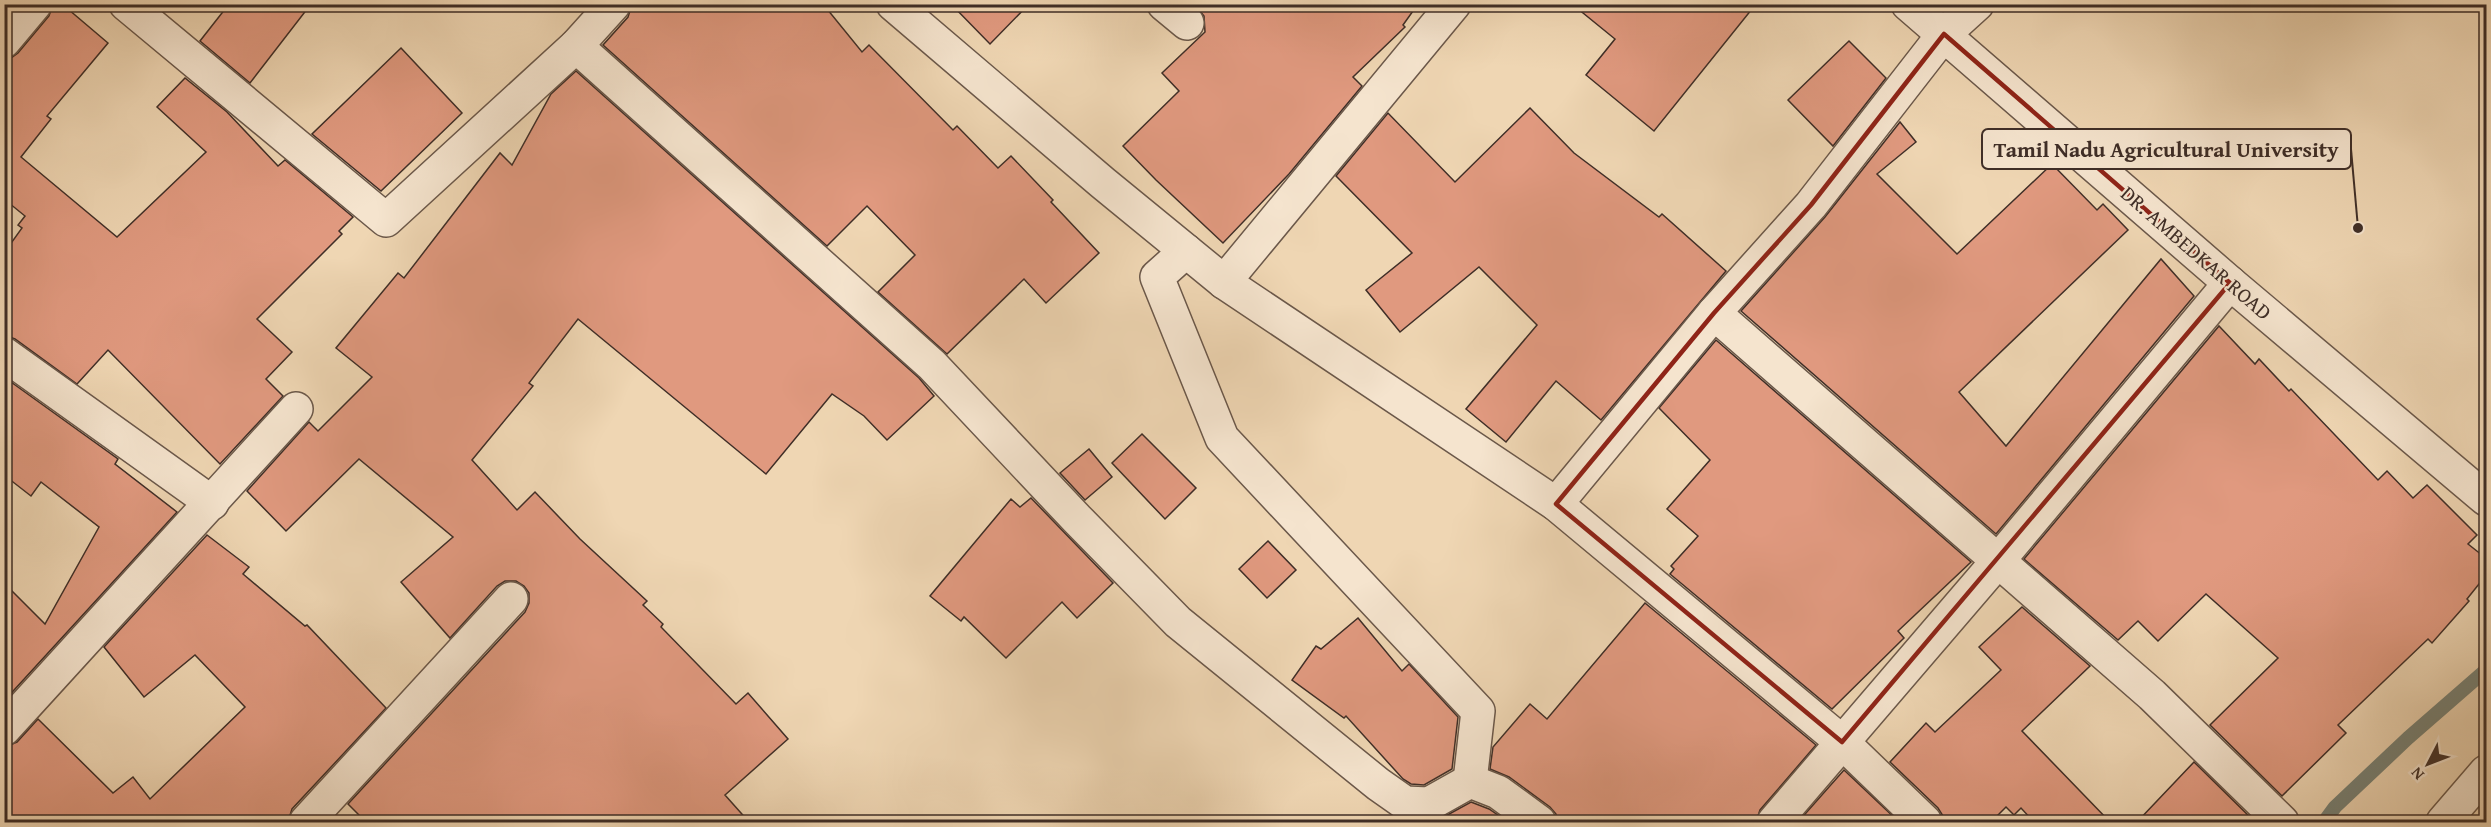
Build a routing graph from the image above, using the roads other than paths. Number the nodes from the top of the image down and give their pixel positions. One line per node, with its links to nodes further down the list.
1 (35, 4): 9 (street)
2 (126, 4): 10 (street)
3 (614, 4): 10 (street)
4 (893, 4): 11 (street)
5 (1454, 4): 12 (street)
6 (1908, 4): 8 (street, DR. AMBEDKAR ROAD)
7 (1977, 4): 8 (street)
8 (1944, 34): 13 (street, DR. AMBEDKAR ROAD); 14 (street)
9 (4, 41)
10 (576, 45): 25 (street)
11 (1186, 251): 12 (street); 25 (street)
12 (1224, 282): 19 (street)
13 (2230, 283): 17 (street, DR. AMBEDKAR ROAD); 20 (street)
14 (1714, 313): 19 (street); 20 (street)
15 (4, 354): 18 (street)
16 (296, 410): 18 (street)
17 (2487, 499)
18 (212, 503): 22 (street)
19 (1556, 504): 23 (street)
20 (1997, 562): 23 (street); 30 (street)
21 (510, 599): 26 (street)
22 (4, 729)
23 (1842, 742): 28 (street); 29 (street)
24 (2487, 772): 31 (street)
25 (1470, 781): 27 (street)
26 (306, 822)
27 (1539, 822)
28 (1774, 822)
29 (1925, 822)
30 (2282, 822)
31 (2443, 822)

